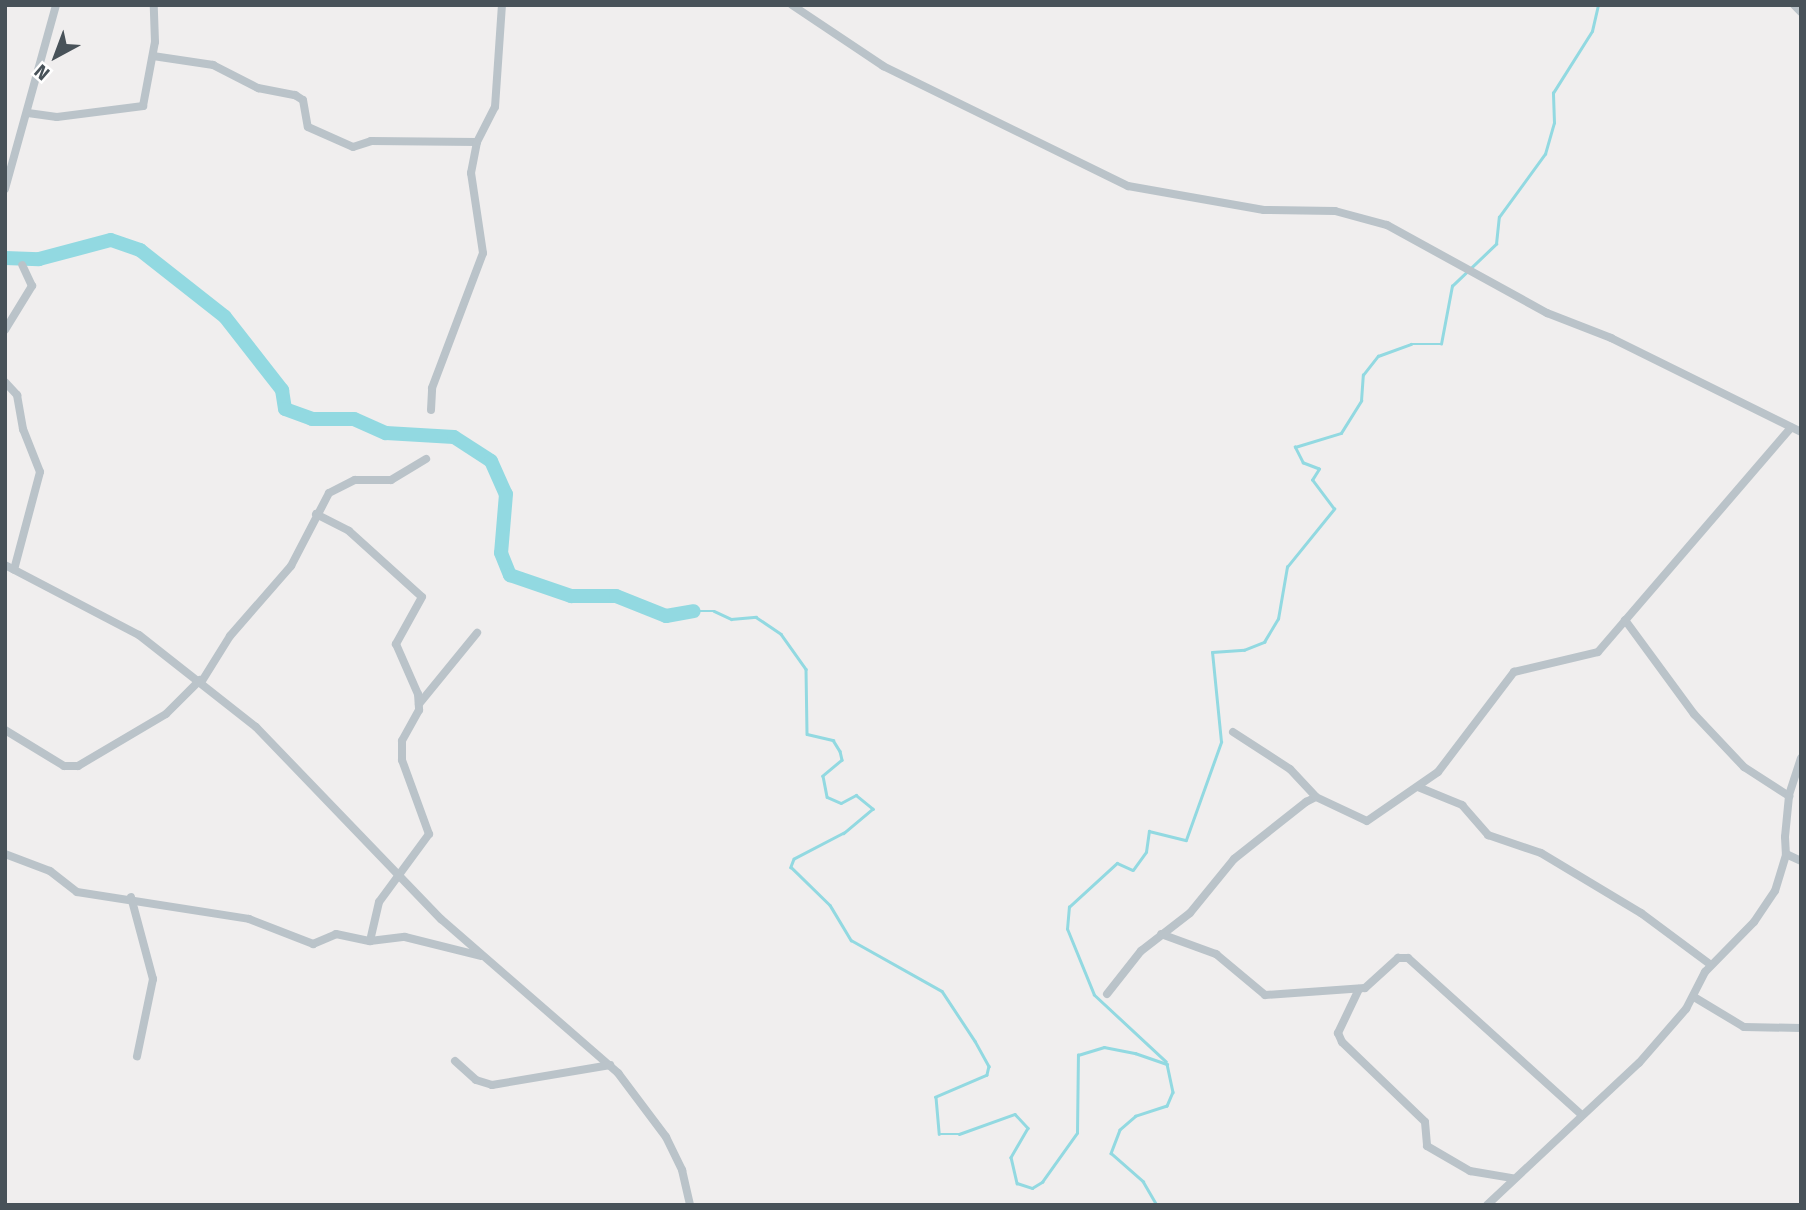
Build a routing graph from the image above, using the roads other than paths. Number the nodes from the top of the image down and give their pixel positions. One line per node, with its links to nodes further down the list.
1 (56, 5): 8 (street)
2 (154, 5): 7 (street)
3 (502, 5): 9 (street)
4 (792, 5): 15 (street)
5 (1794, 5): 6 (street)
6 (1801, 12)
7 (153, 55): 8 (street); 9 (street)
8 (28, 113): 10 (street)
9 (477, 142): 14 (street)
10 (5, 189)
11 (22, 265): 12 (street)
12 (5, 330)
13 (5, 382): 19 (street)
14 (431, 410)
15 (1791, 428): 16 (street); 20 (street)
16 (1801, 432)
17 (426, 459): 18 (street)
18 (316, 514): 22 (street); 23 (street)
19 (9, 568): 22 (street)
20 (1625, 620): 27 (street); 28 (street)
21 (477, 633): 23 (street)
22 (201, 681): 24 (street); 33 (street)
23 (419, 704): 33 (street)
24 (5, 730)
25 (1233, 732): 29 (street)
26 (1801, 758): 28 (street)
27 (1418, 787): 29 (street); 38 (street)
28 (1789, 796): 30 (street)
29 (1316, 797): 35 (street)
30 (1786, 853): 32 (street); 38 (street)
31 (5, 854): 34 (street)
32 (1801, 861)
33 (400, 877): 36 (street); 37 (street)
34 (131, 897): 36 (street); 43 (street)
35 (1161, 934): 39 (street); 40 (street)
36 (370, 941): 37 (street)
37 (484, 957): 45 (street)
38 (1711, 965): 41 (street)
39 (1359, 989): 46 (street); 47 (street)
40 (1107, 994)
41 (1694, 997): 42 (street); 46 (street)
42 (1801, 1028)
43 (137, 1056)
44 (455, 1061): 45 (street)
45 (610, 1065): 48 (street)
46 (1582, 1115): 47 (street)
47 (1512, 1178): 49 (street)
48 (690, 1205)
49 (1487, 1205)

